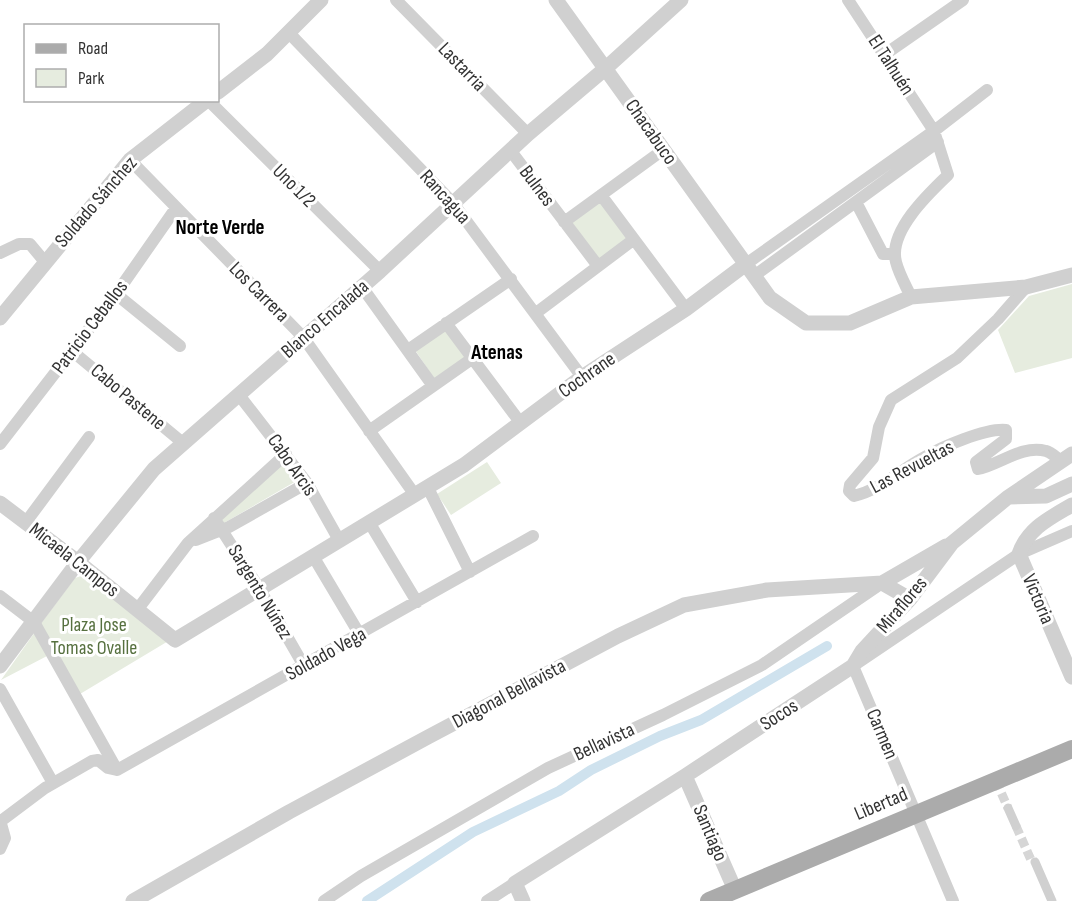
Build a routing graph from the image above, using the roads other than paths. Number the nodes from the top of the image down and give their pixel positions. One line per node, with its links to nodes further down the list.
1 (321, 0): 8 (street)
2 (396, 0): 15 (street, Lastarria)
3 (556, 0): 10 (street, Chacabuco)
4 (681, 0): 10 (street, Blanco Encalada)
5 (848, 0): 9 (street, El Talhuén)
6 (963, 0): 7 (street)
7 (949, 4): 9 (street)
8 (289, 33): 12 (street); 22 (street, Rancagua)
9 (884, 55): 16 (street, El Talhuén)
10 (606, 68): 15 (street, Blanco Encalada); 18 (street, Chacabuco)
11 (987, 90): 16 (street, Cochrane)
12 (219, 91)
13 (204, 102): 19 (street, Soldado Sánchez)
14 (209, 102): 31 (street, Uno 1/2)
15 (528, 134): 17 (street, Blanco Encalada)
16 (936, 136): 21 (street, Cochrane); 27 (street); 30 (street, Cochrane)
17 (510, 150): 22 (street, Blanco Encalada); 24 (street, Bulnes)
18 (663, 150): 20 (street, Bulnes); 30 (street, Chacabuco)
19 (130, 160): 23 (street, Los Carrera); 28 (street, Soldado Sánchez)
20 (601, 195): 24 (street, Bulnes); 25 (street)
21 (856, 202): 27 (street); 30 (street, Cochrane)
22 (453, 203): 31 (street, Blanco Encalada); 33 (street, Rancagua)
23 (176, 207): 37 (street, Patricio Ceballos); 44 (street, Los Carrera)
24 (564, 222): 29 (street, Bulnes)
25 (633, 240): 29 (street); 39 (street)
26 (0, 253): 28 (street)
27 (895, 254): 38 (street)
28 (45, 262): 42 (street, Soldado Sánchez)
29 (598, 266): 41 (street)
30 (750, 270): 38 (street, Chacabuco); 39 (street, Cochrane)
31 (380, 272): 34 (street, Blanco Encalada)
32 (1072, 275): 35 (street, Chacabuco)
33 (511, 279): 41 (street, Rancagua); 43 (street)
34 (362, 287): 44 (street, Blanco Encalada); 46 (street)
35 (1026, 287): 36 (street, Chacabuco); 40 (street, Las Revueltas)
36 (998, 289): 38 (street, Chacabuco); 40 (street)
37 (116, 294): 45 (street); 47 (street, Patricio Ceballos)
38 (911, 297)
39 (686, 309): 49 (street, Cochrane)
40 (1005, 312): 58 (street, Las Revueltas)
41 (536, 313): 49 (street, Rancagua)
42 (0, 318)
43 (446, 323): 46 (street); 48 (street)
44 (303, 337): 51 (street, Blanco Encalada); 53 (street, Los Carrera)
45 (180, 346)
46 (408, 350): 50 (street)
47 (72, 351): 55 (street, Cabo Pastene); 56 (street, Patricio Ceballos)
48 (473, 358): 50 (street); 52 (street)
49 (582, 377): 52 (street, Cochrane)
50 (433, 386): 53 (street)
51 (239, 395): 55 (street, Blanco Encalada); 57 (street, Cabo Arcis)
52 (520, 422): 61 (street, Cochrane)
53 (369, 431): 61 (street, Los Carrera)
54 (89, 437): 66 (street)
55 (183, 443): 76 (street, Blanco Encalada)
56 (0, 444)
57 (286, 454): 59 (street, Cabo Arcis); 65 (street)
58 (1067, 458): 62 (street, Miraflores)
59 (307, 483): 68 (street); 71 (street, Cabo Arcis)
60 (1072, 484): 62 (street)
61 (421, 492): 67 (street, Cochrane); 77 (street, Los Carrera)
62 (1007, 498): 73 (street, Miraflores)
63 (0, 503): 66 (street, Micaela Campos)
64 (1072, 505): 74 (street)
65 (214, 518): 68 (street, Sargento Núñez); 72 (street)
66 (26, 522): 76 (street, Micaela Campos)
67 (369, 522): 71 (street, Cochrane); 82 (street)
68 (222, 529): 72 (street); 79 (street, Sargento Núñez)
69 (1072, 531): 74 (street, Socos)
70 (533, 536): 77 (street, Soldado Vega)
71 (339, 540): 75 (street, Cochrane)
72 (188, 543): 83 (street)
73 (952, 543): 78 (street, Miraflores); 81 (street, Miraflores)
74 (1019, 554): 89 (street, Socos); 90 (street, Victoria)
75 (313, 556): 79 (street, Cochrane); 85 (street)
76 (78, 562): 83 (street, Micaela Campos); 84 (street, Blanco Encalada)
77 (470, 572): 82 (street, Soldado Vega)
78 (882, 583): 81 (street); 104 (street, Diagonal Bellavista); 105 (street, Bellavista)
79 (260, 588): 86 (street, Cochrane); 88 (street, Sargento Núñez)
80 (0, 596): 84 (street)
81 (910, 599): 89 (street, Miraflores)
82 (417, 602): 85 (street, Soldado Vega)
83 (136, 610): 86 (street, Micaela Campos)
84 (34, 622): 87 (street, Blanco Encalada); 93 (street)
85 (360, 635): 88 (street, Soldado Vega)
86 (175, 640)
87 (0, 666)
88 (304, 666): 93 (street, Soldado Vega)
89 (853, 666): 94 (street, Socos); 97 (street, Carmen)
90 (1072, 677)
91 (0, 689): 95 (street)
92 (1072, 749): 97 (main road, Libertad)
93 (117, 770): 95 (street)
94 (686, 776): 102 (street, Socos); 103 (street, Santiago)
95 (53, 783): 98 (street)
96 (1008, 808): 99 (street)
97 (916, 814): 103 (main road, Libertad); 109 (street, Carmen)
98 (0, 821): 100 (street)
99 (1016, 826)
100 (3, 844)
101 (1035, 862): 110 (street)
102 (515, 883): 106 (street, Socos); 107 (street)
103 (735, 890): 108 (main road, Libertad)
104 (134, 901)
105 (324, 901)
106 (487, 901)
107 (523, 901)
108 (709, 901)
109 (953, 901)
110 (1052, 901)

